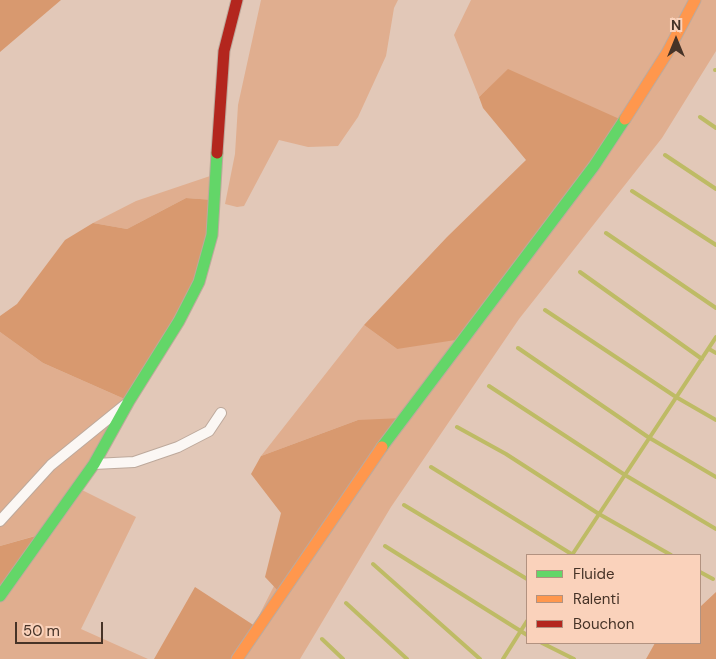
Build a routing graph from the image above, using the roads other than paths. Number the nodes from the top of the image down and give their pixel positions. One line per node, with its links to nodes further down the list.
1 (237, 0): 3 (main road)
2 (695, 0): 8 (main road)
3 (129, 401): 5 (main road); 6 (street)
4 (221, 413): 5 (street)
5 (94, 464): 7 (main road)
6 (0, 521)
7 (0, 596)
8 (237, 659)

